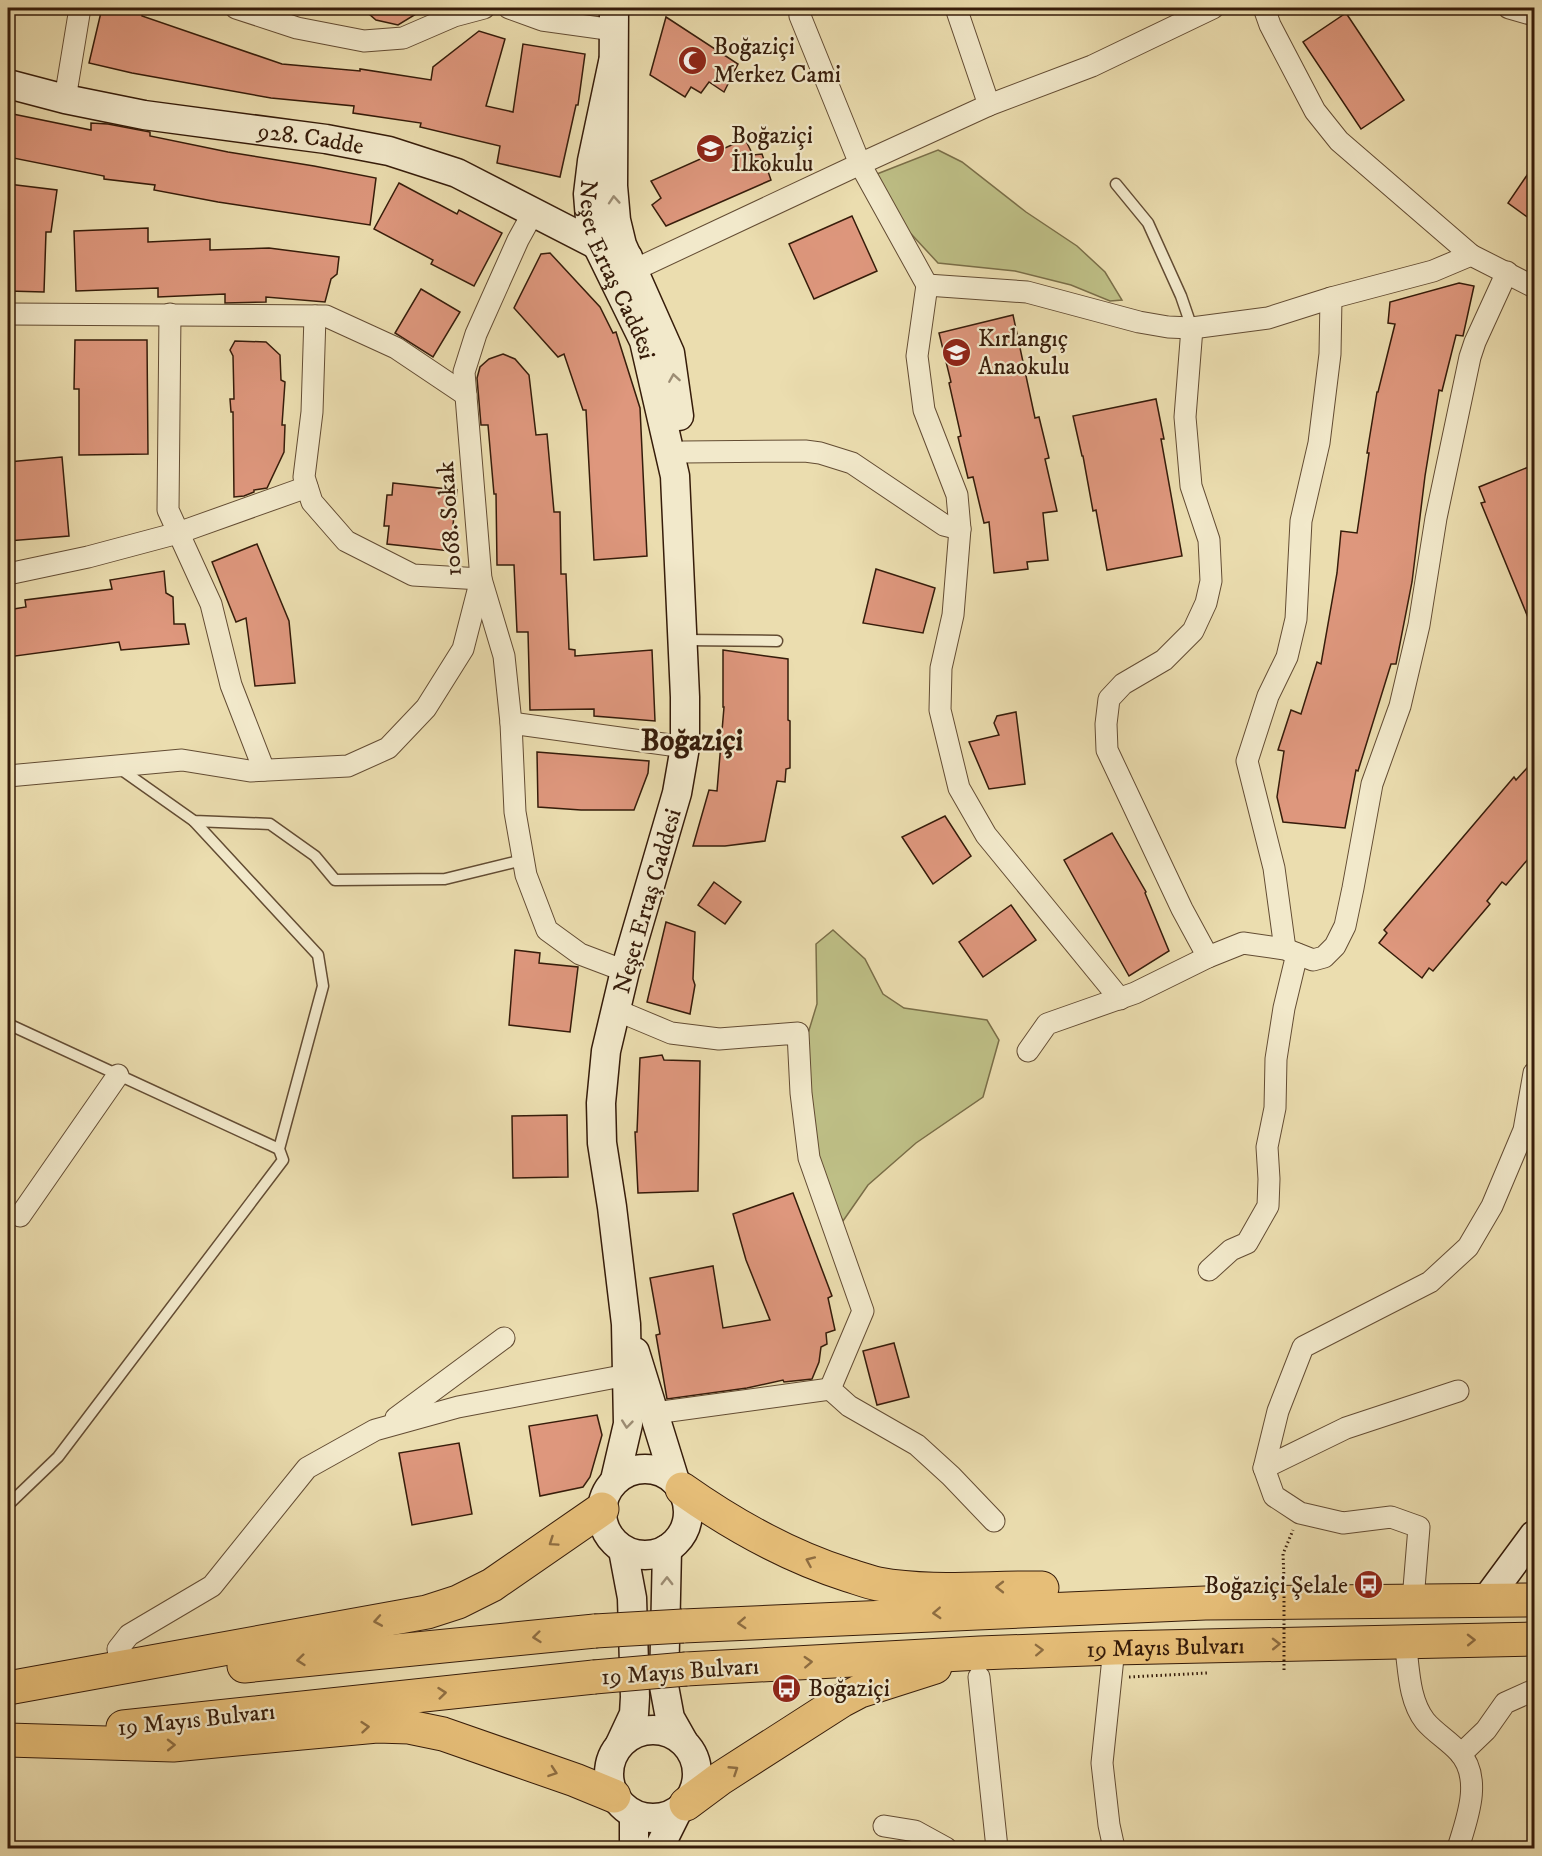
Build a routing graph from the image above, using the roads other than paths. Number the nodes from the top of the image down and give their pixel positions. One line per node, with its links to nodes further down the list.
1 (80, 8): 14 (street)
2 (237, 8): 3 (street)
3 (484, 8)
4 (509, 8): 11 (street)
5 (799, 8): 16 (street)
6 (957, 8): 15 (street)
7 (1208, 8): 15 (street)
8 (1264, 8): 20 (street)
9 (1509, 8): 10 (street)
10 (1534, 15)
11 (614, 19): 12 (main road, Neşet Ertaş Caddesi)
12 (613, 62): 19 (main road, Neşet Ertaş Caddesi); 21 (main road, Neşet Ertaş Caddesi, one-way to 12)
13 (8, 84): 14 (main road, 928. Cadde)
14 (65, 99): 18 (main road, 928. Cadde)
15 (989, 105): 16 (street)
16 (860, 164): 21 (street); 23 (street)
17 (1116, 184): 29 (lane)
18 (534, 211): 19 (main road, 928. Cadde); 30 (street, 1068. Sokak)
19 (597, 245): 21 (main road, 928. Cadde); 31 (main road, Neşet Ertaş Caddesi)
20 (1471, 255): 22 (street); 25 (street)
21 (631, 263): 31 (main road, Neşet Ertaş Caddesi, one-way to 21)
22 (1508, 272): 24 (street); 46 (street)
23 (927, 285): 29 (street); 33 (street)
24 (1534, 287)
25 (1331, 298): 29 (street); 46 (street)
26 (8, 314): 27 (street)
27 (170, 314): 28 (street); 34 (street)
28 (315, 316): 30 (street); 32 (street)
29 (1192, 328): 47 (street)
30 (466, 395): 36 (street, 1068. Sokak)
31 (679, 464): 33 (street); 37 (main road, Neşet Ertaş Caddesi)
32 (307, 487): 34 (street); 36 (street)
33 (960, 529): 49 (street)
34 (178, 533): 35 (street); 42 (street)
35 (8, 574)
36 (481, 579): 39 (street); 42 (street, 1068. Sokak)
37 (682, 640): 38 (lane); 40 (main road, Neşet Ertaş Caddesi)
38 (777, 641)
39 (511, 723): 40 (street); 45 (street)
40 (685, 747): 48 (main road, Neşet Ertaş Caddesi)
41 (117, 766): 42 (street, 1068. Sokak); 43 (street, 1068. Sokak); 44 (lane)
42 (264, 770)
43 (8, 776)
44 (194, 821): 45 (lane); 55 (lane)
45 (524, 860): 48 (street)
46 (1291, 951): 47 (street); 57 (street)
47 (1208, 957): 49 (street)
48 (626, 971): 50 (main road, Neşet Ertaş Caddesi)
49 (1120, 999): 52 (street)
50 (616, 1010): 58 (main road, Neşet Ertaş Caddesi); 61 (street)
51 (8, 1024): 54 (lane)
52 (1028, 1052)
53 (1534, 1073): 65 (street)
54 (118, 1075): 55 (lane); 56 (street)
55 (279, 1149): 68 (lane)
56 (20, 1216)
57 (1209, 1270)
58 (626, 1324): 60 (main road, Neşet Ertaş Caddesi); 63 (main road, Neşet Ertaş Caddesi)
59 (504, 1338): 64 (street)
60 (627, 1375): 64 (street); 66 (main road, Neşet Ertaş Caddesi, one-way to 66)
61 (830, 1389): 63 (street); 70 (street)
62 (1458, 1392): 65 (street)
63 (655, 1413): 67 (main road, Neşet Ertaş Caddesi)
64 (375, 1430): 82 (street)
65 (1264, 1468): 74 (street)
66 (615, 1480): 67 (main road); 69 (main road)
67 (678, 1485): 72 (main road); 77 (highway, one-way to 67)
68 (8, 1505)
69 (602, 1509): 73 (main road); 82 (highway, one-way to 82)
70 (993, 1521)
71 (1534, 1535): 75 (main road)
72 (667, 1549): 73 (main road); 86 (main road, one-way to 72)
73 (623, 1550): 87 (main road)
74 (1413, 1600): 75 (highway, 19 Mayıs Bulvarı); 77 (highway, 19 Mayıs Bulvarı)
75 (1486, 1600): 76 (highway, 19 Mayıs Bulvarı)
76 (1534, 1600)
77 (1205, 1603): 83 (highway, 19 Mayıs Bulvarı, one-way to 83, bridge)
78 (1534, 1639): 79 (highway, 19 Mayıs Bulvarı, one-way to 78)
79 (1405, 1641): 80 (highway, 19 Mayıs Bulvarı, one-way to 79); 88 (street)
80 (1112, 1663): 81 (highway, 19 Mayıs Bulvarı, one-way to 80); 96 (street)
81 (980, 1665): 85 (highway, 19 Mayıs Bulvarı, one-way to 81, bridge); 90 (highway, one-way to 81); 95 (street)
82 (122, 1668): 83 (highway)
83 (8, 1689)
84 (1534, 1690): 88 (street)
85 (8, 1740): 89 (highway, one-way to 89)
86 (682, 1741): 87 (main road); 90 (main road)
87 (620, 1744): 89 (main road)
88 (1461, 1754): 97 (street)
89 (624, 1805): 90 (main road); 92 (main road)
90 (681, 1808): 93 (main road)
91 (884, 1826): 94 (street)
92 (634, 1848)
93 (659, 1848)
94 (946, 1848)
95 (997, 1848)
96 (1114, 1848)
97 (1458, 1848)

